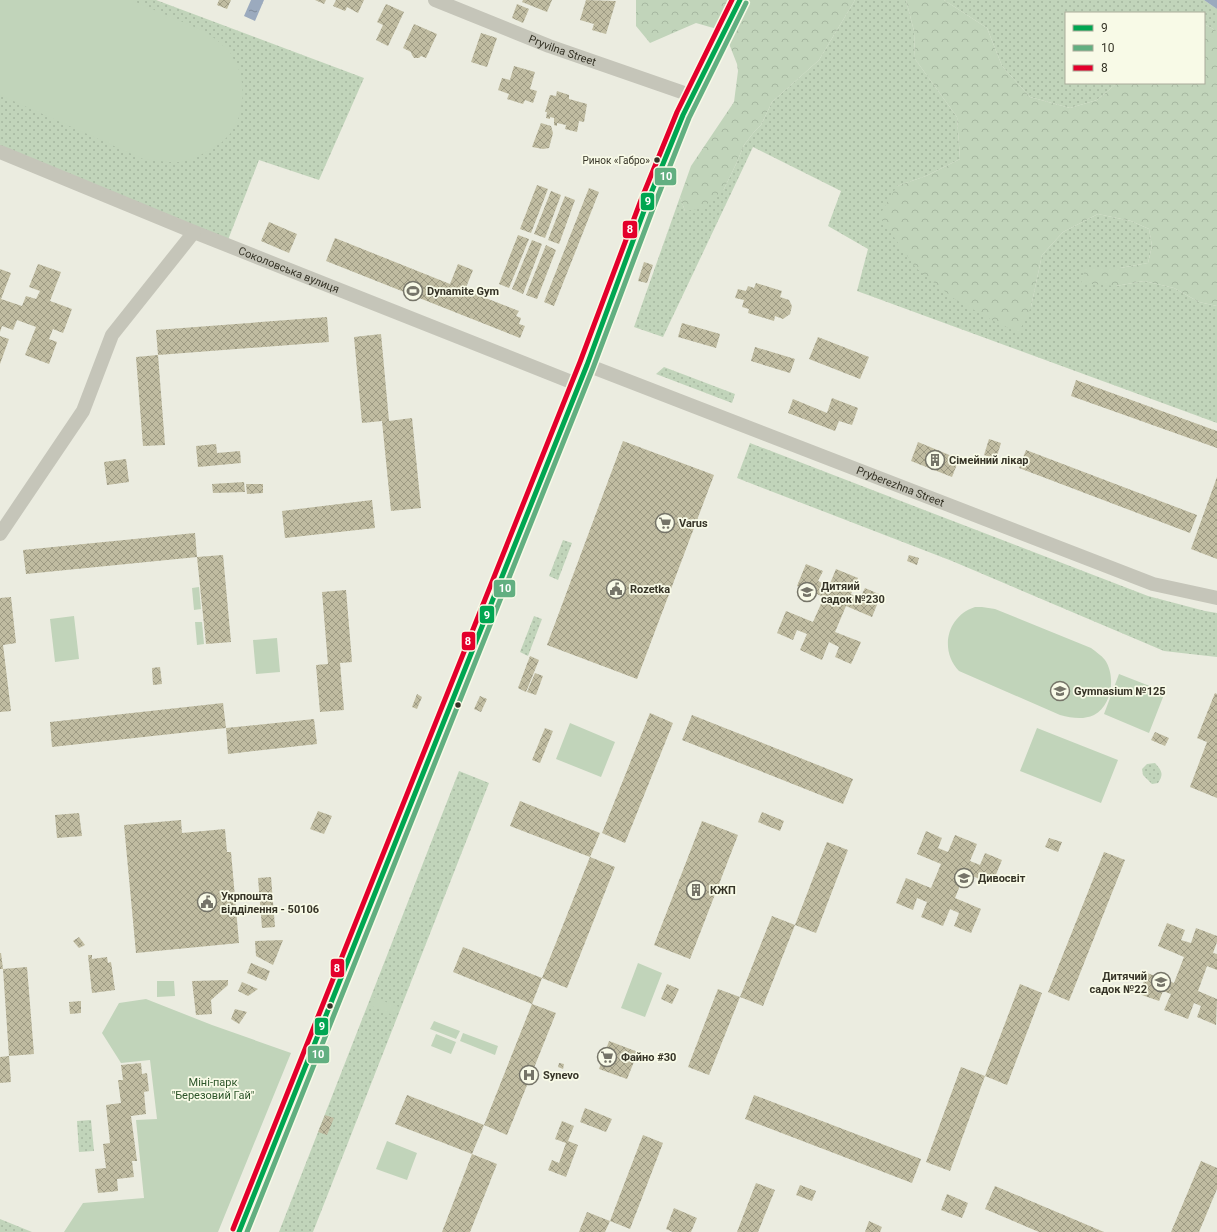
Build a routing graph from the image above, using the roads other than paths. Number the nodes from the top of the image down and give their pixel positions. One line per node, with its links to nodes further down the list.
1 (435, 0): 3 (street, Pryvilna Street)
2 (740, 0): 3 (street)
3 (692, 96): 6 (street)
4 (0, 152): 5 (street, Соколовська вулиця)
5 (194, 232): 7 (street, Соколовська вулиця); 8 (street)
6 (587, 365): 7 (street); 9 (street, Pryberezhna Street)
7 (579, 385): 10 (street)
8 (0, 534)
9 (1217, 598)
10 (240, 1232)

